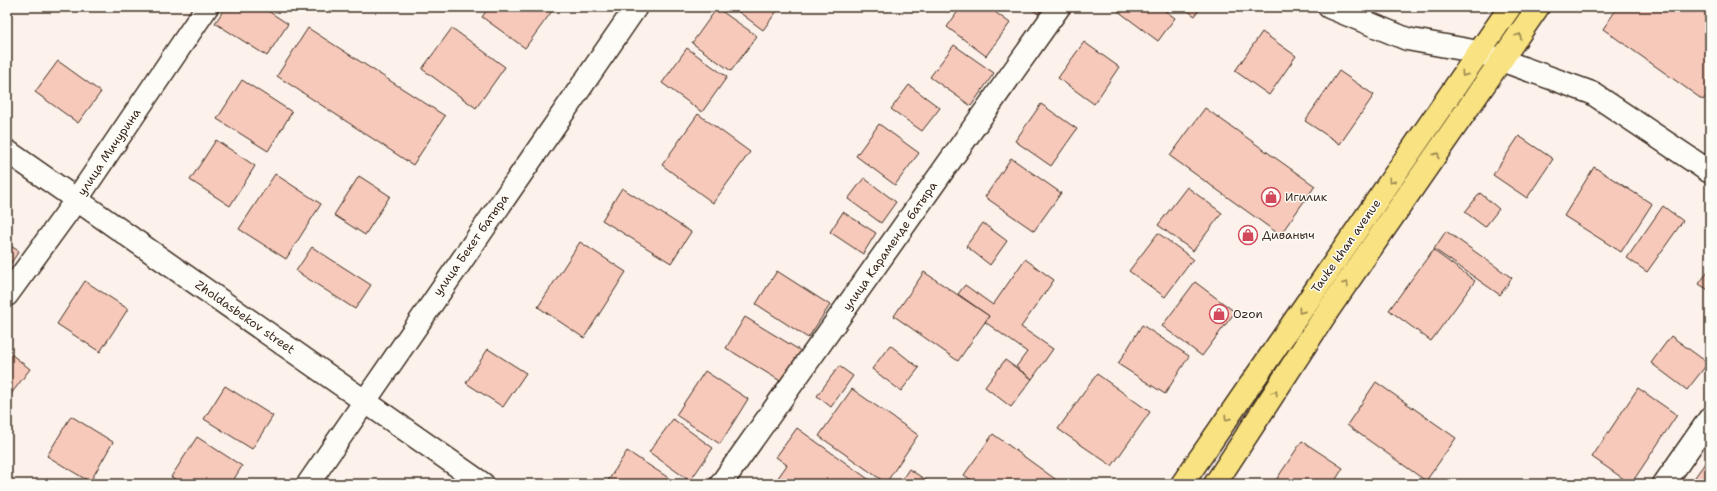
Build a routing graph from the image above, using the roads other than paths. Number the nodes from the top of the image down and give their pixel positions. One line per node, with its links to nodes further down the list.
1 (207, 7): 11 (street, улица Мичурина)
2 (636, 7): 13 (street, улица Бекет батыра)
3 (1059, 7): 17 (street, улица Караменде батыра)
4 (1329, 7): 7 (street)
5 (1510, 7): 7 (main road, Tauke khan avenue)
6 (1538, 7): 8 (main road, Tauke khan avenue, one-way to 6)
7 (1479, 52): 8 (street); 18 (main road, Tauke khan avenue, one-way to 18)
8 (1503, 61): 10 (street); 19 (main road, Tauke khan avenue, one-way to 8)
9 (7, 151): 11 (street, Zholdasbekov street)
10 (1710, 172)
11 (77, 199): 12 (street, улица Мичурина); 13 (street, Zholdasbekov street)
12 (7, 295)
13 (364, 400): 15 (street, улица Бекет батыра); 16 (street, Zholdasbekov street)
14 (1710, 418): 20 (street)
15 (308, 484)
16 (483, 484)
17 (721, 484)
18 (1182, 484)
19 (1216, 484)
20 (1664, 484)

